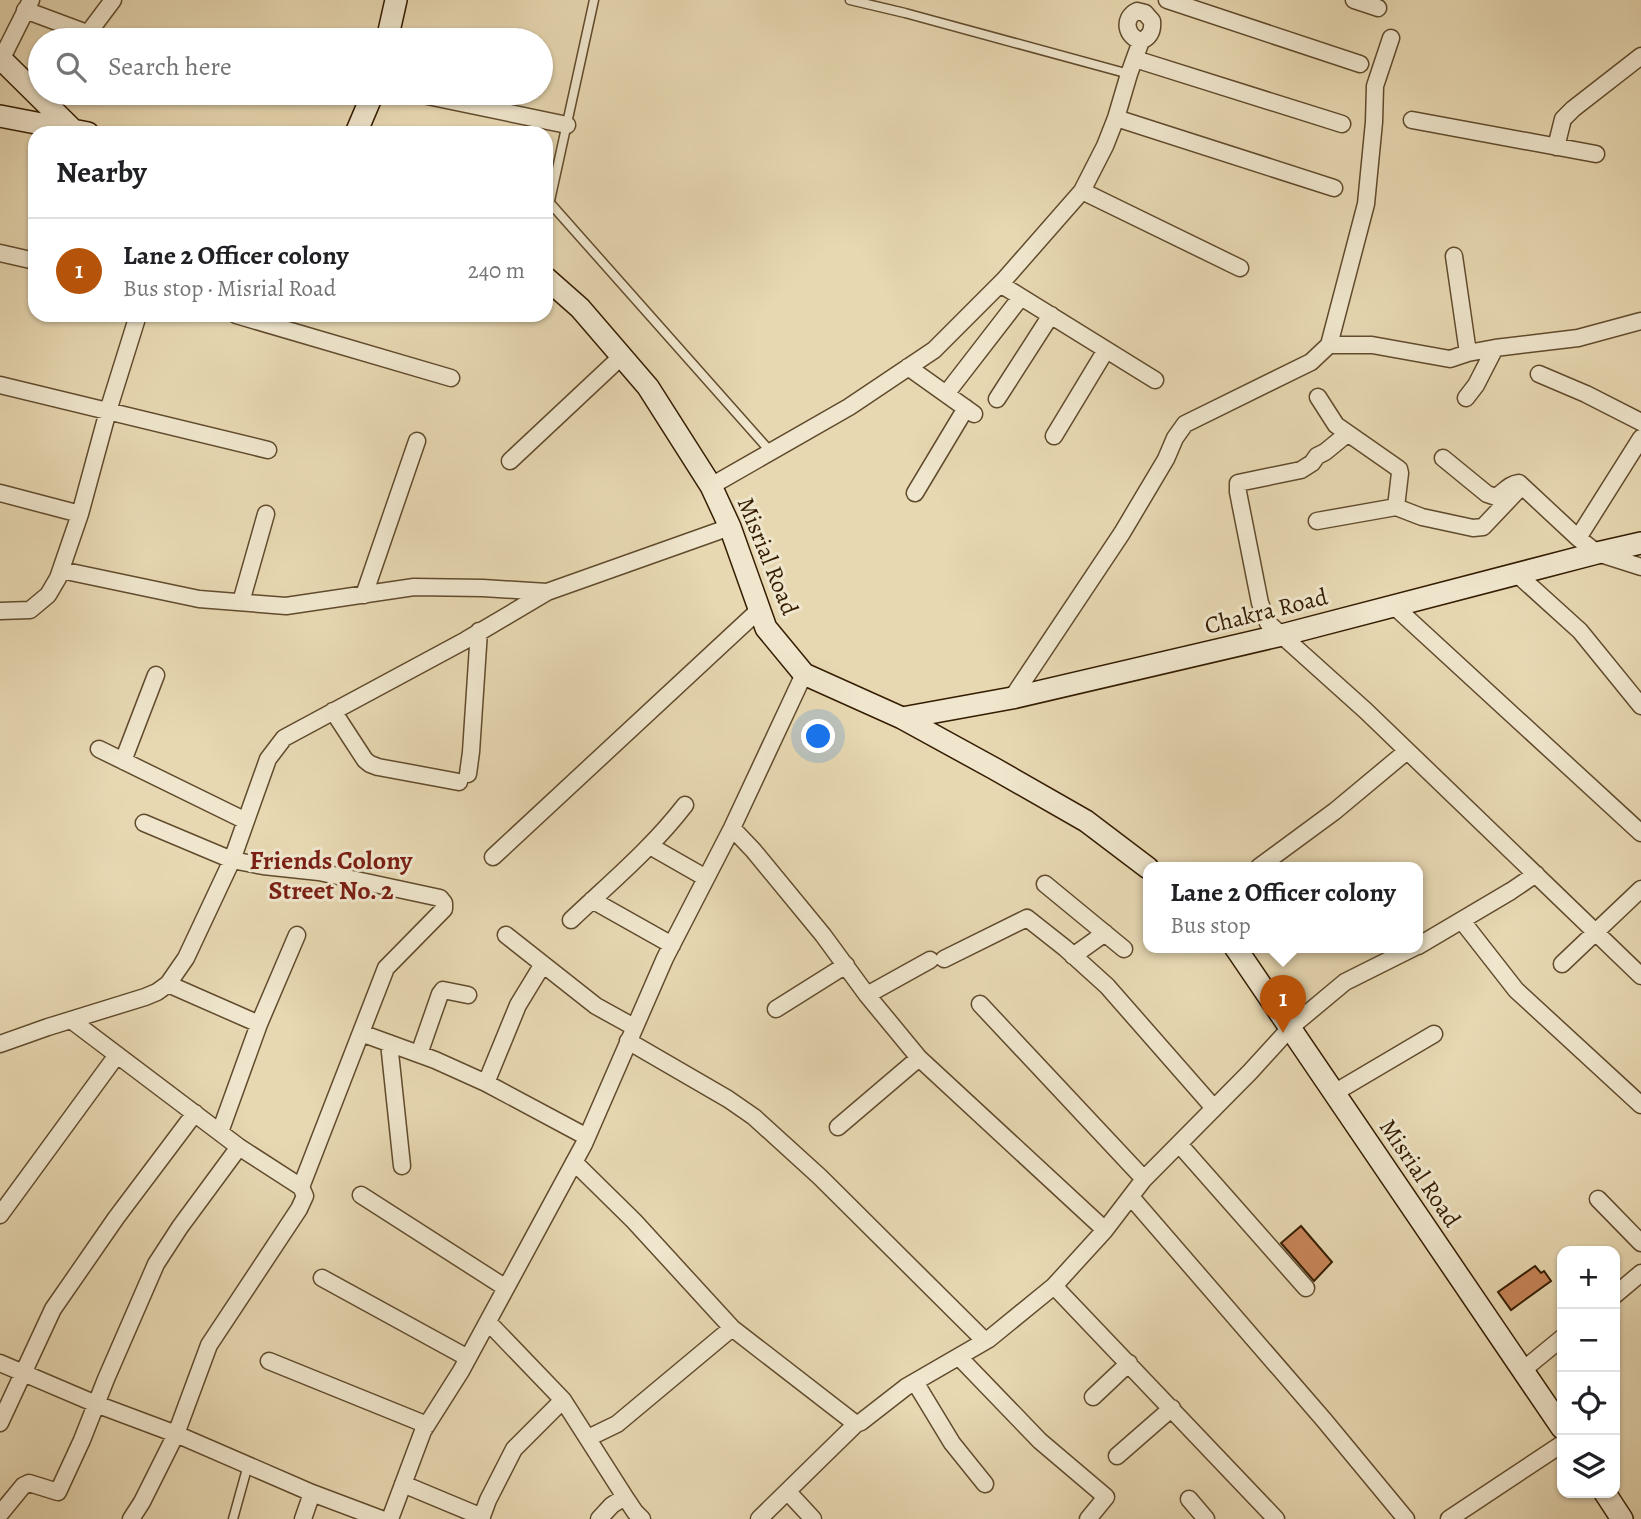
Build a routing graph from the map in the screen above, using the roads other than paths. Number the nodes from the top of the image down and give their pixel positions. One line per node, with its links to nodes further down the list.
1 (113, 0): 11 (street)
2 (396, 0): 12 (main road)
3 (594, 0): 27 (lane)
4 (850, 0): 18 (lane)
5 (1164, 0): 9 (street); 17 (street)
6 (1354, 0): 8 (street)
7 (28, 5): 10 (street); 16 (street)
8 (1378, 8)
9 (1142, 9): 14 (street); 14 (street)
10 (76, 28)
11 (92, 28)
12 (390, 28)
13 (1391, 38): 48 (street)
14 (1141, 41): 18 (street)
15 (1641, 55): 31 (street)
16 (1, 59): 19 (main road)
17 (1360, 64)
18 (1132, 67): 24 (street); 26 (street)
19 (28, 84)
20 (51, 105): 29 (main road)
21 (368, 105): 30 (main road)
22 (471, 105): 27 (street)
23 (0, 116): 28 (main road)
24 (1116, 118): 33 (street); 35 (street)
25 (1412, 120): 31 (street)
26 (1342, 124)
27 (567, 125): 34 (lane)
28 (53, 126)
29 (75, 126)
30 (359, 126)
31 (1556, 147): 32 (street)
32 (1596, 154)
33 (1335, 188)
34 (553, 189)
35 (1082, 191): 40 (street); 42 (street)
36 (553, 206): 69 (lane)
37 (0, 253): 39 (street)
38 (1454, 256): 51 (street)
39 (28, 259)
40 (1240, 268)
41 (553, 284): 52 (main road, Misrial Road)
42 (1000, 284): 43 (street); 53 (street)
43 (1021, 297): 44 (street); 58 (street)
44 (1051, 315): 50 (street); 61 (street)
45 (1641, 321): 49 (street)
46 (136, 322): 62 (street)
47 (260, 322): 55 (street)
48 (1329, 345): 51 (street); 97 (street)
49 (1495, 348): 51 (street); 60 (street)
50 (1106, 350): 56 (street); 65 (street)
51 (1468, 353)
52 (622, 356): 71 (street); 73 (main road, Misrial Road)
53 (908, 367): 58 (street); 69 (street)
54 (1539, 374): 63 (street)
55 (451, 378)
56 (1155, 380)
57 (0, 385): 62 (street)
58 (946, 394): 75 (street)
59 (1318, 397): 64 (street)
60 (1466, 398)
61 (997, 399)
62 (108, 411): 68 (street); 77 (street)
63 (1641, 422)
64 (1348, 434): 76 (street); 94 (street)
65 (1054, 436)
66 (1641, 438): 81 (street)
67 (417, 441): 88 (street)
68 (268, 450)
69 (771, 452): 73 (street)
70 (1443, 458): 72 (street)
71 (510, 461)
72 (1523, 485): 76 (street); 81 (street)
73 (711, 486): 80 (main road, Misrial Road)
74 (0, 493): 77 (street)
75 (915, 493)
76 (1396, 507): 79 (street)
77 (80, 514): 85 (street)
78 (266, 514): 89 (street)
79 (1317, 521)
80 (730, 527): 87 (street); 91 (main road, Misrial Road)
81 (1578, 538): 83 (street)
82 (1641, 543): 83 (main road, Chakra Road)
83 (1597, 552): 84 (street); 86 (main road, Chakra Road)
84 (1641, 567)
85 (61, 569): 89 (street); 92 (street)
86 (1517, 574): 90 (main road, Chakra Road); 98 (street)
87 (547, 592): 88 (street); 93 (street)
88 (364, 595): 89 (street)
89 (241, 602)
90 (1394, 606): 94 (main road, Chakra Road); 108 (street)
91 (760, 610): 95 (main road, Misrial Road); 110 (street)
92 (0, 611)
93 (479, 631): 99 (street); 99 (street)
94 (1282, 635): 97 (main road, Chakra Road); 102 (street)
95 (804, 674): 100 (main road, Misrial Road); 107 (street)
96 (156, 675): 103 (street)
97 (1012, 698): 100 (main road, Chakra Road)
98 (1641, 706)
99 (333, 711): 105 (street)
100 (902, 718): 113 (main road, Misrial Road)
101 (99, 749): 103 (street)
102 (1407, 751): 112 (street); 114 (street)
103 (122, 761): 105 (street)
104 (685, 805): 109 (street)
105 (246, 821): 111 (street)
106 (144, 823): 111 (street)
107 (732, 828): 115 (street); 133 (street)
108 (1641, 833)
109 (650, 846): 115 (street); 118 (street)
110 (493, 857)
111 (232, 860): 135 (street); 143 (street)
112 (1266, 862)
113 (1143, 864)
114 (1536, 874): 120 (street); 122 (street)
115 (706, 878): 125 (street)
116 (1045, 884): 121 (street)
117 (1641, 889): 122 (street)
118 (592, 900): 119 (street); 125 (street)
119 (571, 920)
120 (1462, 921): 126 (street); 153 (street)
121 (1105, 933): 127 (street); 130 (street)
122 (1596, 933): 132 (street); 134 (street)
123 (297, 935): 141 (street)
124 (506, 935): 131 (street)
125 (672, 944): 144 (street)
126 (1423, 944)
127 (1124, 949)
128 (1239, 953): 142 (main road, Misrial Road)
129 (1405, 953): 142 (street)
130 (1073, 956): 137 (street); 154 (street)
131 (543, 964): 144 (street); 151 (street)
132 (1562, 964)
133 (846, 965): 137 (street); 139 (street)
134 (1641, 976)
135 (168, 984): 140 (street); 141 (street)
136 (468, 995): 148 (street)
137 (867, 995): 150 (street)
138 (980, 1004): 163 (street)
139 (776, 1009)
140 (71, 1020): 147 (street); 149 (street)
141 (259, 1024): 157 (street)
142 (1291, 1027): 152 (main road, Misrial Road); 154 (street)
143 (362, 1032): 146 (street); 164 (street)
144 (631, 1034): 158 (street); 179 (street)
145 (1434, 1034): 152 (street)
146 (389, 1043): 148 (street); 162 (street)
147 (0, 1044)
148 (419, 1054): 151 (street)
149 (117, 1055): 155 (street); 168 (street)
150 (919, 1058): 156 (street); 169 (street)
151 (486, 1083): 158 (street)
152 (1334, 1093): 186 (main road, Misrial Road)
153 (1641, 1105)
154 (1214, 1108): 159 (street)
155 (195, 1113): 157 (street); 187 (street)
156 (838, 1127)
157 (220, 1132): 160 (street)
158 (587, 1137): 161 (street)
159 (1179, 1144): 163 (street); 175 (street)
160 (239, 1147): 164 (street); 191 (street)
161 (574, 1162): 174 (street); 178 (street)
162 (402, 1166)
163 (1144, 1179): 166 (street)
164 (301, 1187): 197 (street)
165 (360, 1195): 174 (street)
166 (1131, 1197): 169 (street); 223 (street)
167 (1598, 1199): 170 (street)
168 (0, 1215)
169 (1105, 1230): 173 (street)
170 (1641, 1243)
171 (1641, 1273): 176 (street)
172 (322, 1279): 182 (street)
173 (1054, 1286): 179 (street); 185 (street)
174 (506, 1288): 177 (street)
175 (1306, 1288)
176 (1620, 1291)
177 (488, 1322): 182 (street); 190 (street)
178 (732, 1328): 196 (street); 198 (street)
179 (985, 1341): 181 (street)
180 (1557, 1342): 186 (street)
181 (959, 1357): 188 (street); 220 (street)
182 (468, 1358): 195 (street)
183 (269, 1361): 195 (street)
184 (0, 1363): 187 (street)
185 (1129, 1363): 189 (street); 192 (street)
186 (1523, 1370): 193 (main road, Misrial Road)
187 (23, 1373): 191 (street); 194 (street)
188 (915, 1382): 196 (street); 202 (street)
189 (1093, 1397)
190 (563, 1400): 198 (street); 210 (street)
191 (96, 1404): 197 (street); 209 (street)
192 (1172, 1408): 200 (street); 222 (street)
193 (1557, 1421)
194 (0, 1423)
195 (427, 1424): 203 (street)
196 (856, 1424): 204 (street)
197 (176, 1434): 201 (street); 211 (street)
198 (588, 1438): 206 (street)
199 (1557, 1447): 224 (street)
200 (1117, 1456)
201 (248, 1465): 205 (street); 212 (lane)
202 (985, 1484)
203 (402, 1485): 210 (street); 215 (street)
204 (788, 1492): 218 (street); 219 (street)
205 (312, 1493): 213 (street); 214 (street)
206 (625, 1497): 216 (street); 217 (street)
207 (1608, 1498): 225 (main road)
208 (1189, 1499): 221 (street)
209 (0, 1514)
210 (481, 1518)
211 (131, 1519)
212 (233, 1519)
213 (303, 1519)
214 (381, 1519)
215 (390, 1519)
216 (599, 1519)
217 (642, 1519)
218 (760, 1519)
219 (813, 1519)
220 (1088, 1519)
221 (1206, 1519)
222 (1276, 1519)
223 (1406, 1519)
224 (1448, 1519)
225 (1622, 1519)

